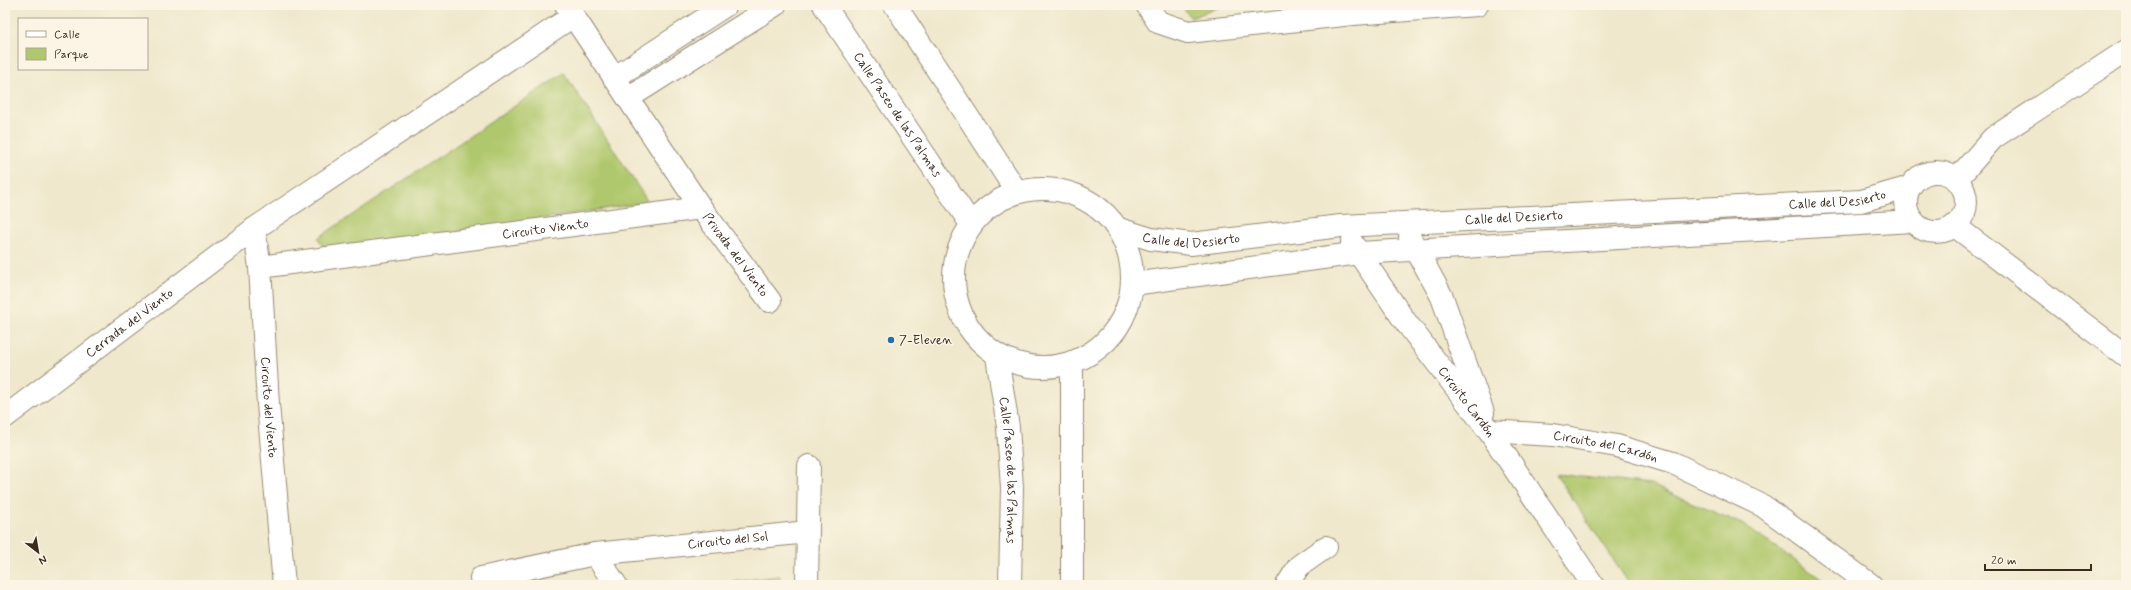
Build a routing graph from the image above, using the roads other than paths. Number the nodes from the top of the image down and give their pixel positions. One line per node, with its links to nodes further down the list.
1 (726, 5): 10 (street)
2 (775, 5): 11 (street)
3 (824, 5): 19 (street, Calle Paseo de las Palmas)
4 (895, 5): 14 (street)
5 (1146, 5): 7 (street)
6 (1478, 5): 7 (street)
7 (1350, 9)
8 (570, 11): 10 (street); 22 (street)
9 (2126, 52): 12 (street)
10 (614, 78): 11 (street)
11 (628, 98): 15 (street)
12 (1956, 179): 13 (street); 21 (street)
13 (1910, 188): 16 (street, Calle del Desierto); 17 (street)
14 (1017, 192): 19 (street); 23 (street)
15 (701, 208): 27 (street, Circuito Viento); 29 (street, Privada del Viento)
16 (1643, 212): 18 (street, Calle del Desierto); 24 (street)
17 (1913, 221): 21 (street); 24 (street, Calle del Desierto)
18 (1400, 223): 20 (street, Calle del Desierto); 25 (street, Circuito Cardón)
19 (971, 224): 30 (street)
20 (1341, 226): 23 (street, Calle del Desierto); 26 (street, Circuito Cardón)
21 (1955, 226): 31 (street)
22 (254, 229): 27 (street, Circuito del Viento); 33 (street, Cerrada del Viento)
23 (1119, 229): 28 (street)
24 (1646, 237): 25 (street, Calle del Desierto)
25 (1417, 250): 26 (street, Calle del Desierto); 34 (street, Circuito Cardón)
26 (1359, 253): 28 (street, Calle del Desierto); 34 (street, Circuito Cardón)
27 (260, 267): 40 (street, Circuito del Viento)
28 (1133, 284): 32 (street)
29 (770, 301)
30 (997, 356): 32 (street); 43 (street, Calle Paseo de las Palmas)
31 (2126, 356)
32 (1072, 362): 44 (street)
33 (5, 418)
34 (1489, 431): 46 (street); 47 (street, Circuito del Cardón)
35 (809, 466): 36 (street)
36 (808, 532): 38 (street, Circuito del Sol); 42 (street)
37 (1326, 547): 45 (street)
38 (595, 554): 39 (street, Circuito del Sol); 41 (street)
39 (480, 578)
40 (284, 585)
41 (616, 585)
42 (807, 585)
43 (1010, 585)
44 (1072, 585)
45 (1287, 585)
46 (1593, 585)
47 (1871, 585)

